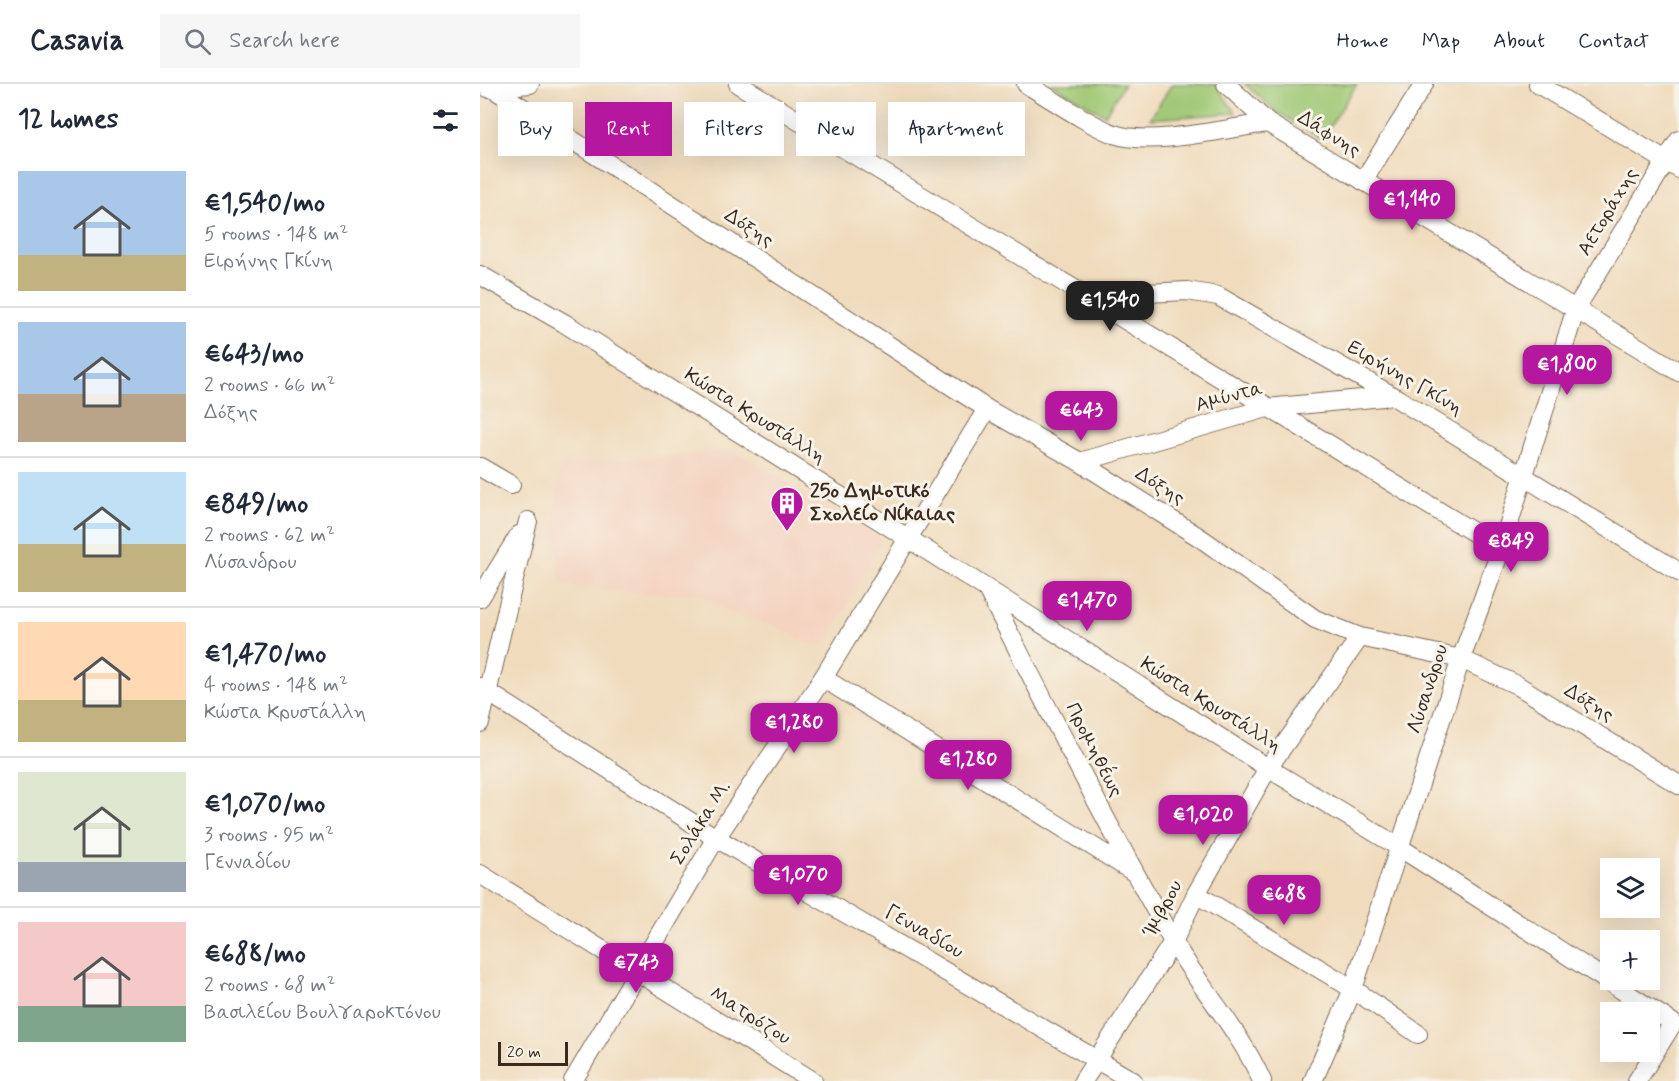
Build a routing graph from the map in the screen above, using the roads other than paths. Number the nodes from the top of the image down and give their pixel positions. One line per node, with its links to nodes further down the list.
1 (530, 84): 7 (street)
2 (738, 84): 13 (street)
3 (1026, 84): 8 (street, Δάφνης)
4 (1226, 84): 8 (street)
5 (1424, 84): 11 (street)
6 (1538, 84): 10 (street)
7 (486, 87): 18 (street, Δόξης)
8 (1268, 123): 11 (street, Δάφνης)
9 (1679, 140): 10 (street, Αετοράχης)
10 (1672, 166): 14 (street, Αετοράχης)
11 (1363, 181): 14 (street, Δάφνης)
12 (480, 274): 23 (street, Κώστα Κρυστάλλη)
13 (1086, 296): 16 (street, Ειρήνης Γκίνη); 17 (street)
14 (1576, 308): 15 (street, Δάφνης); 21 (street, Λύσανδρου)
15 (1679, 372)
16 (1393, 396): 17 (street, Αμύντα); 21 (street, Ειρήνης Γκίνη)
17 (1267, 408): 19 (street, Αμύντα); 24 (street)
18 (987, 409): 19 (street, Δόξης); 23 (street, Σολάκα Μ.)
19 (1080, 462): 28 (street, Δόξης)
20 (480, 466): 22 (street)
21 (1523, 474): 24 (street, Λύσανδρου); 25 (street, Ειρήνης Γκίνη)
22 (511, 485)
23 (909, 539): 26 (street, Κώστα Κρυστάλλη); 30 (street, Σολάκα Μ.)
24 (1501, 549): 29 (street, Λύσανδρου)
25 (1679, 572)
26 (987, 590): 33 (street, Κώστα Κρυστάλλη); 37 (street, Προμηθέως)
27 (480, 598): 31 (street)
28 (1360, 637): 29 (street, Δόξης); 33 (street, Ίμβρου)
29 (1461, 659): 34 (street, Δόξης); 36 (street, Λύσανδρου)
30 (823, 678): 35 (street, Σολάκα Μ.); 37 (street)
31 (484, 689): 32 (street); 35 (street, Γενναδίου)
32 (480, 723)
33 (1268, 768): 36 (street, Κώστα Κρυστάλλη); 39 (street, Ίμβρου)
34 (1679, 785)
35 (716, 838): 41 (street, Σολάκα Μ.); 44 (street, Γενναδίου)
36 (1400, 847): 42 (street, Λύσανδρου); 51 (street, Κώστα Κρυστάλλη)
37 (1132, 871): 40 (street, Προμηθέως)
38 (480, 874): 41 (street, Ματρόζου)
39 (1196, 894): 40 (street, Ίμβρου); 42 (street)
40 (1173, 942): 44 (street, Ίμβρου); 49 (street, Προμηθέως)
41 (637, 973): 45 (street, Σολάκα Μ.); 46 (street, Ματρόζου)
42 (1353, 989): 43 (street); 50 (street, Λύσανδρου)
43 (1418, 1034)
44 (1097, 1059): 47 (street, Ίμβρου); 48 (street, Γενναδίου)
45 (573, 1081)
46 (813, 1081)
47 (1083, 1081)
48 (1132, 1081)
49 (1262, 1081)
50 (1313, 1081)
51 (1637, 1081)

